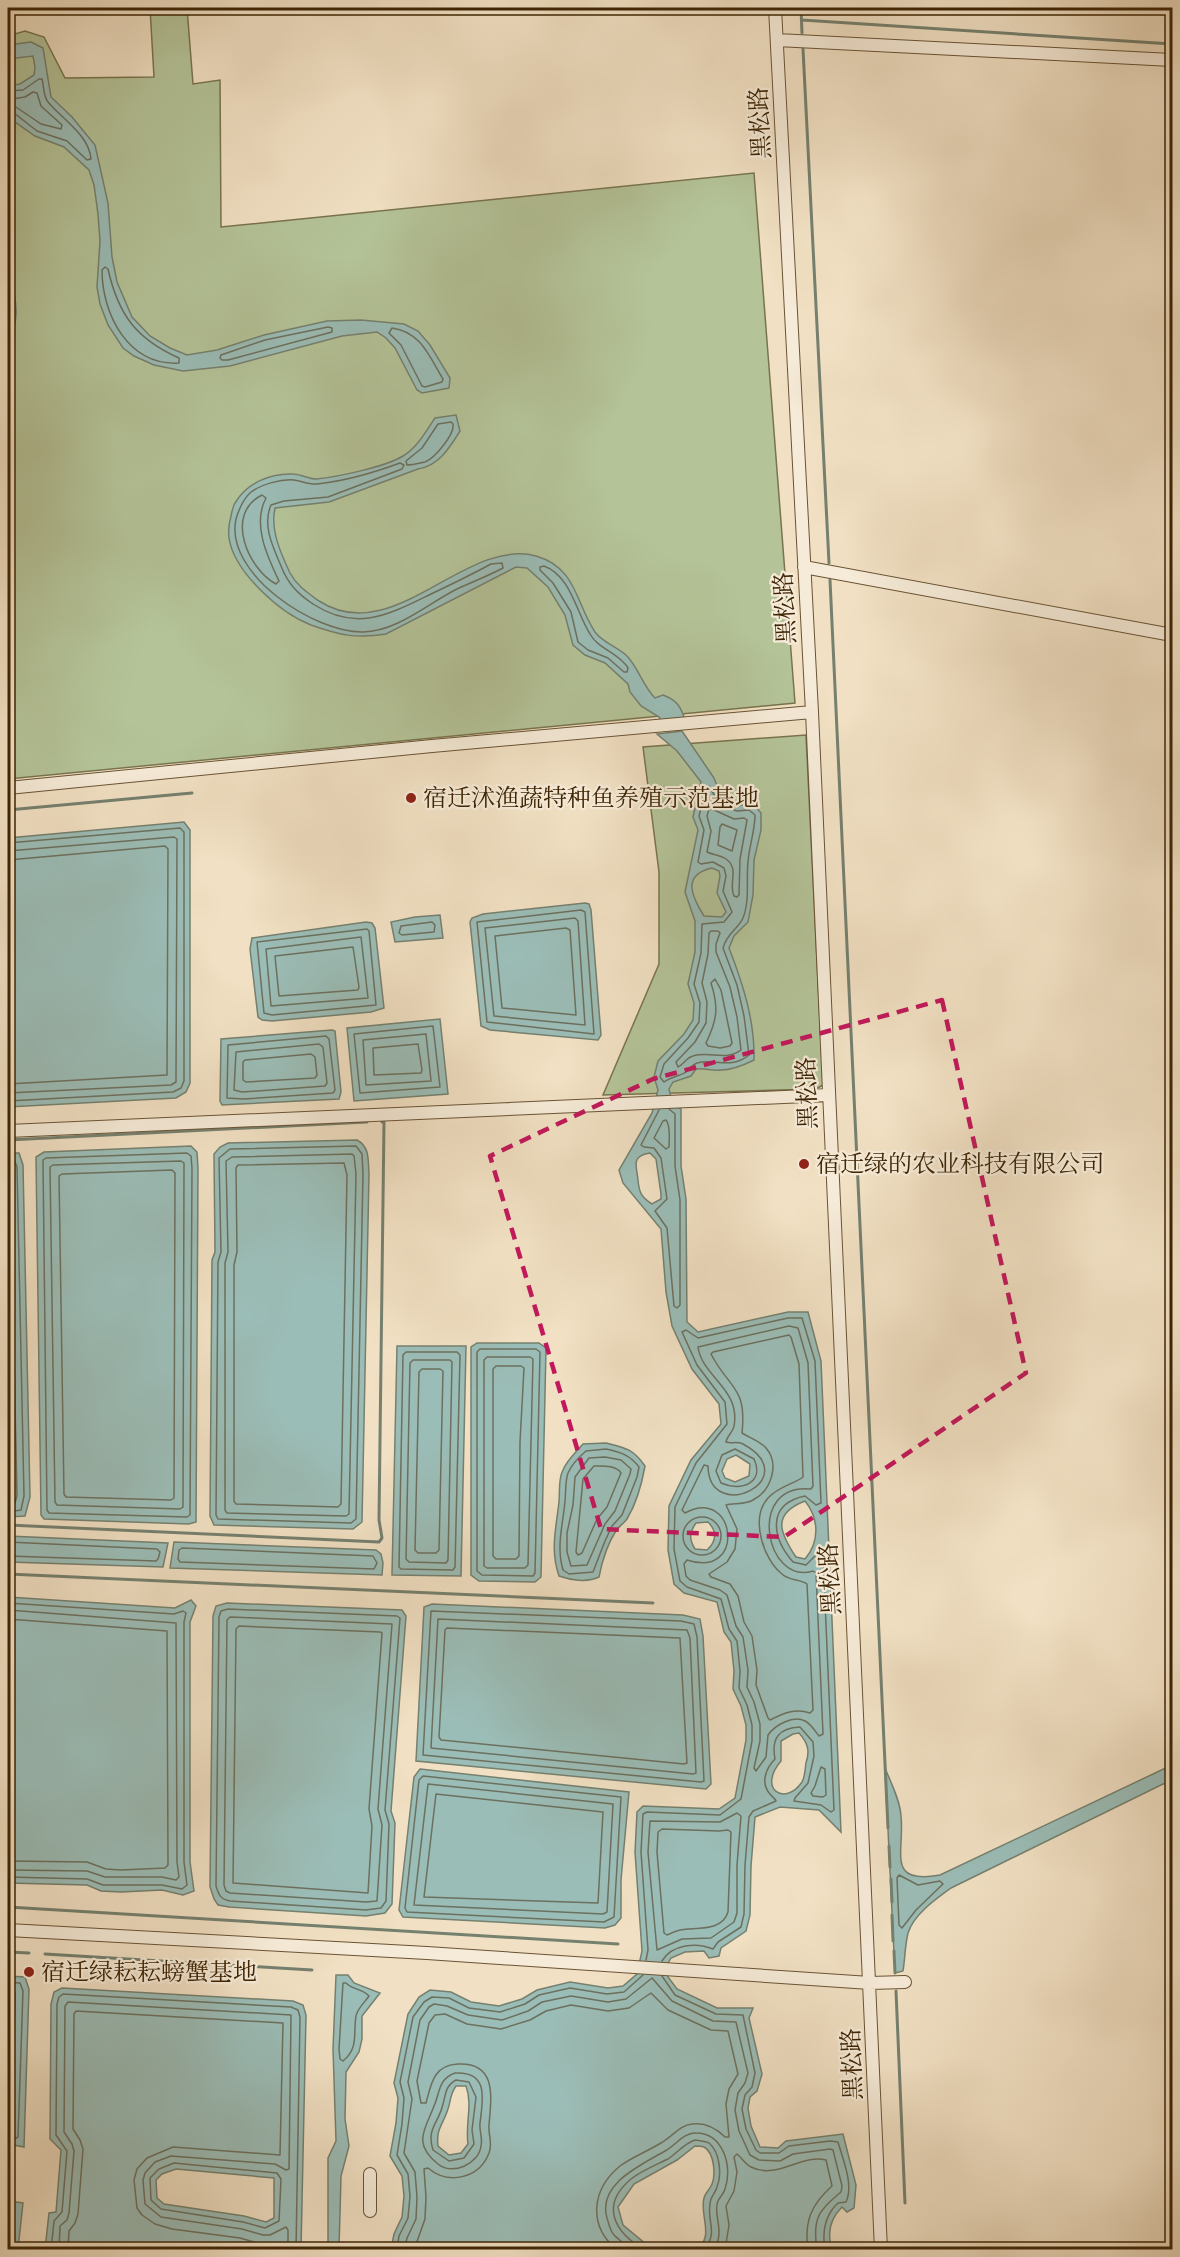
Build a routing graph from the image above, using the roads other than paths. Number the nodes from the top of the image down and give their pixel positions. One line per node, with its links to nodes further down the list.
1 (775, 8): 2 (street, 黑松路)
2 (777, 40): 3 (street); 4 (street, 黑松路)
3 (1173, 60)
4 (804, 567): 5 (street); 6 (street, 黑松路)
5 (1173, 635)
6 (812, 712): 7 (street); 8 (street, 黑松路)
7 (8, 788)
8 (828, 1095): 9 (street); 11 (street, 黑松路)
9 (8, 1131)
10 (8, 1930): 11 (street)
11 (876, 1982): 12 (street); 15 (street, 黑松路)
12 (905, 1982)
13 (370, 2174): 14 (street)
14 (370, 2211)
15 (881, 2250)

